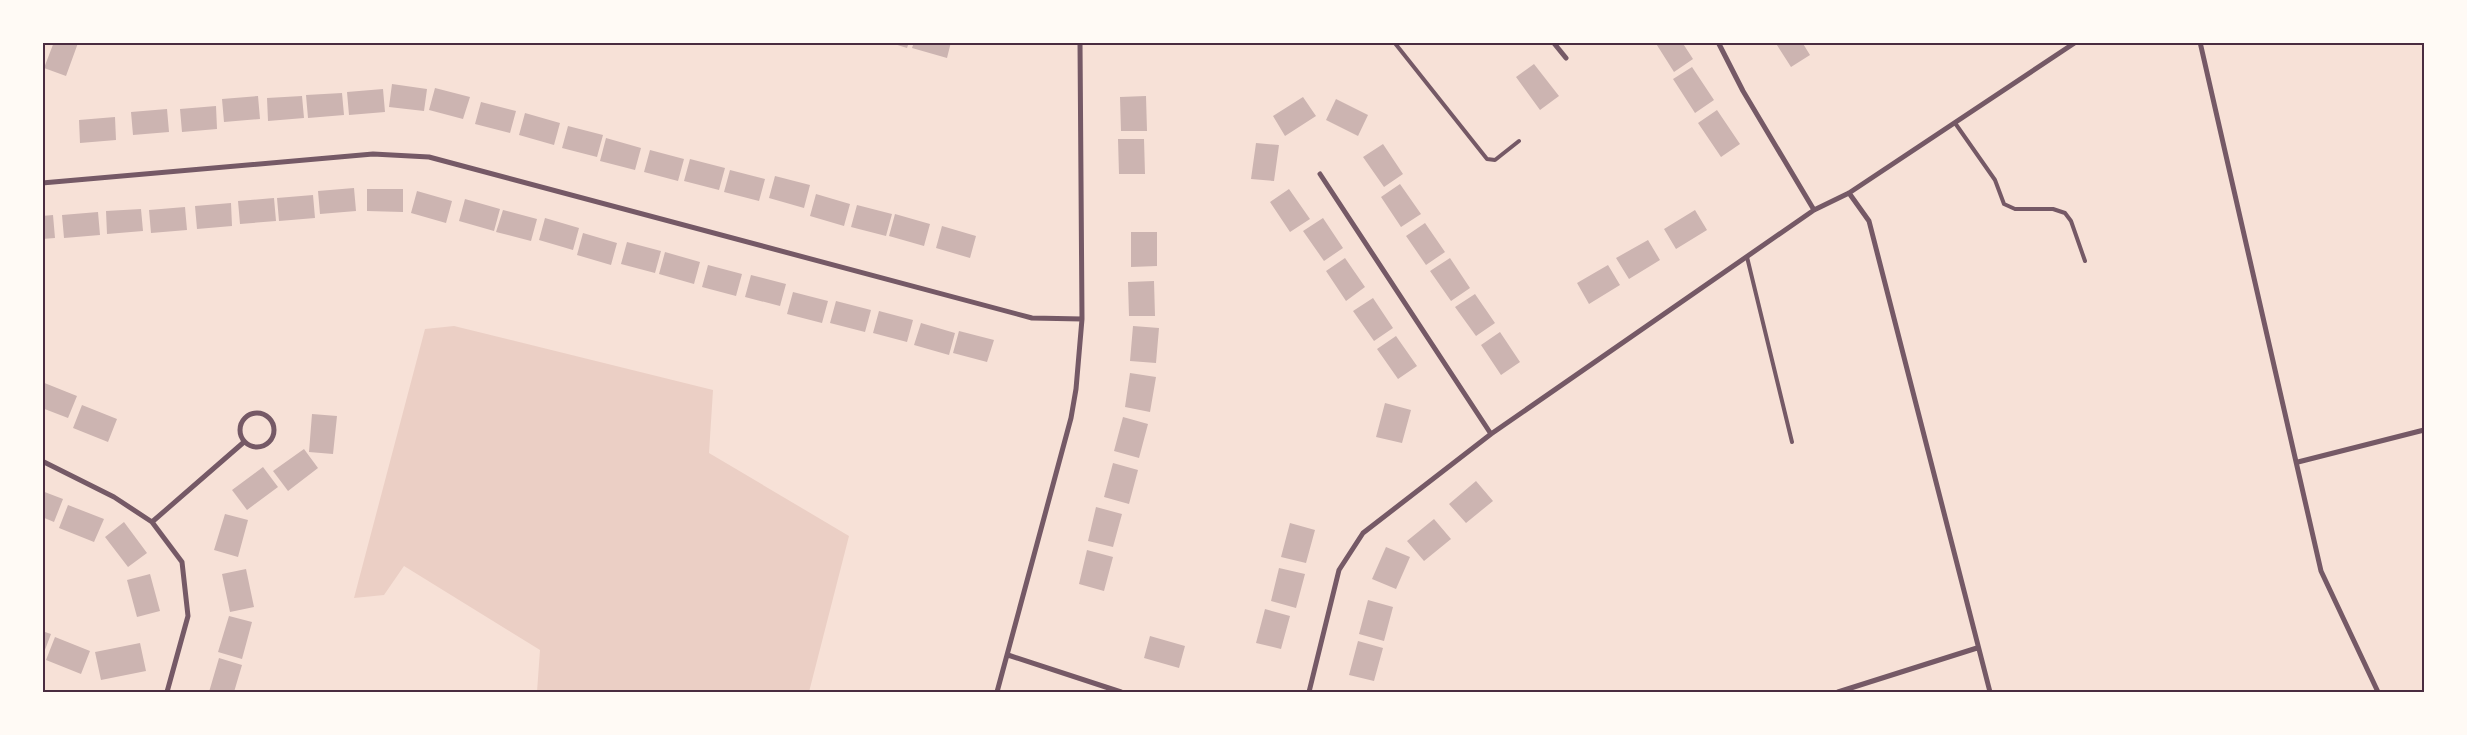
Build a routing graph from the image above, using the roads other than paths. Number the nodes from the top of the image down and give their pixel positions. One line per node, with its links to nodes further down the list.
1 (1080, 42): 16 (street)
2 (1394, 42): 9 (lane)
3 (1553, 42): 7 (street)
4 (1718, 42): 13 (street)
5 (2076, 42): 8 (street)
6 (2200, 42): 22 (street)
7 (1566, 58)
8 (1955, 123): 12 (street); 15 (lane)
9 (1519, 142)
10 (1320, 174): 18 (street)
11 (42, 183): 16 (street)
12 (1849, 193): 13 (street); 24 (street)
13 (1814, 210): 14 (street)
14 (1747, 257): 18 (street); 20 (lane)
15 (2085, 261)
16 (1082, 319): 25 (street)
17 (2424, 430): 22 (street)
18 (1491, 434): 29 (street)
19 (244, 442): 19 (street); 23 (street)
20 (1792, 442)
21 (42, 461): 23 (street)
22 (2298, 462): 32 (street)
23 (152, 522): 26 (street)
24 (1977, 648): 30 (street); 31 (street)
25 (1008, 654): 27 (street); 28 (street)
26 (167, 692)
27 (997, 692)
28 (1121, 692)
29 (1309, 692)
30 (1838, 692)
31 (1990, 692)
32 (2378, 692)

